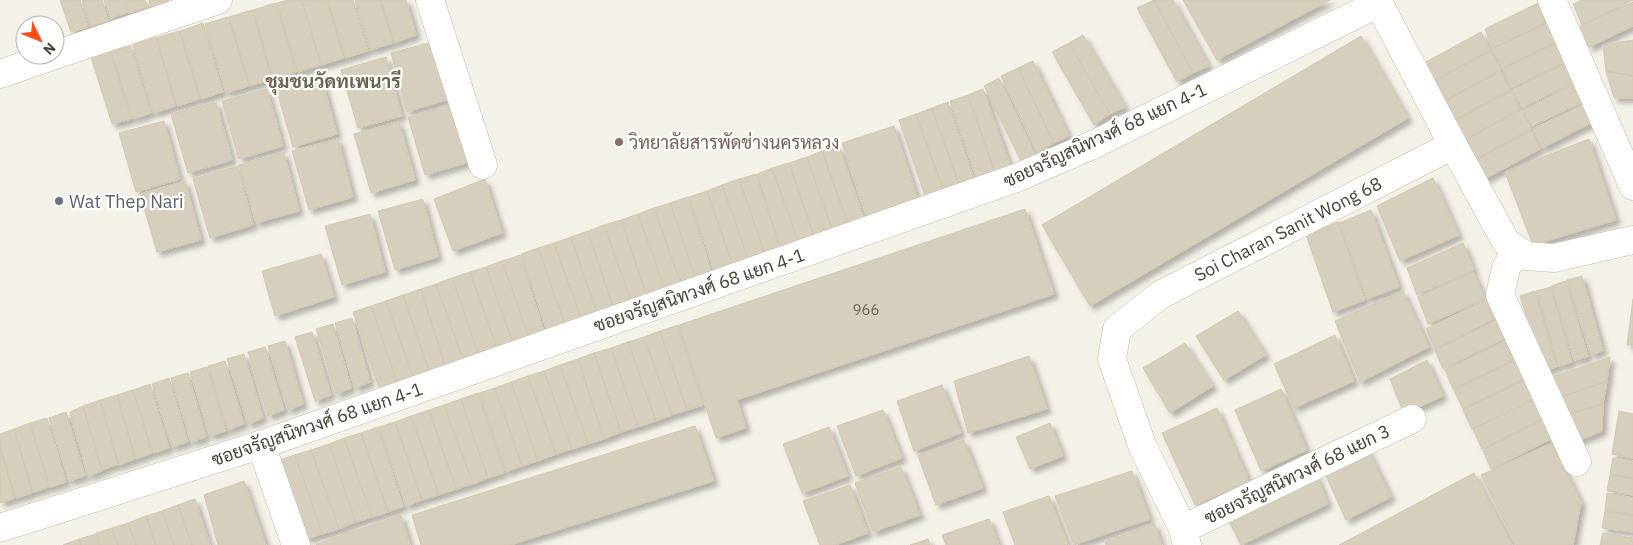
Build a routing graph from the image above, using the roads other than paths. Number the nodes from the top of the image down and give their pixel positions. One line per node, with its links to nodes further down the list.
1 (218, 0): 5 (street)
2 (430, 0): 9 (street)
3 (1552, 0): 10 (street)
4 (1378, 1): 8 (street); 14 (street, ซอยจรัญสนิทวงศ์ 68 แยก 4-1)
5 (65, 52)
6 (26, 65): 7 (street)
7 (0, 74)
8 (1453, 145): 12 (street); 17 (street, Soi Charan Sanit Wong 68)
9 (482, 165)
10 (1633, 186)
11 (1633, 240): 12 (street)
12 (1517, 250): 15 (street)
13 (1412, 419): 17 (street, ซอยจรัญสนิทวงศ์ 68 แยก 3)
14 (261, 445): 16 (street, ซอยจรัญสนิทวงศ์ 68 แยก 4-1); 18 (street)
15 (1577, 462)
16 (0, 528)
17 (1185, 537)
18 (296, 545)

